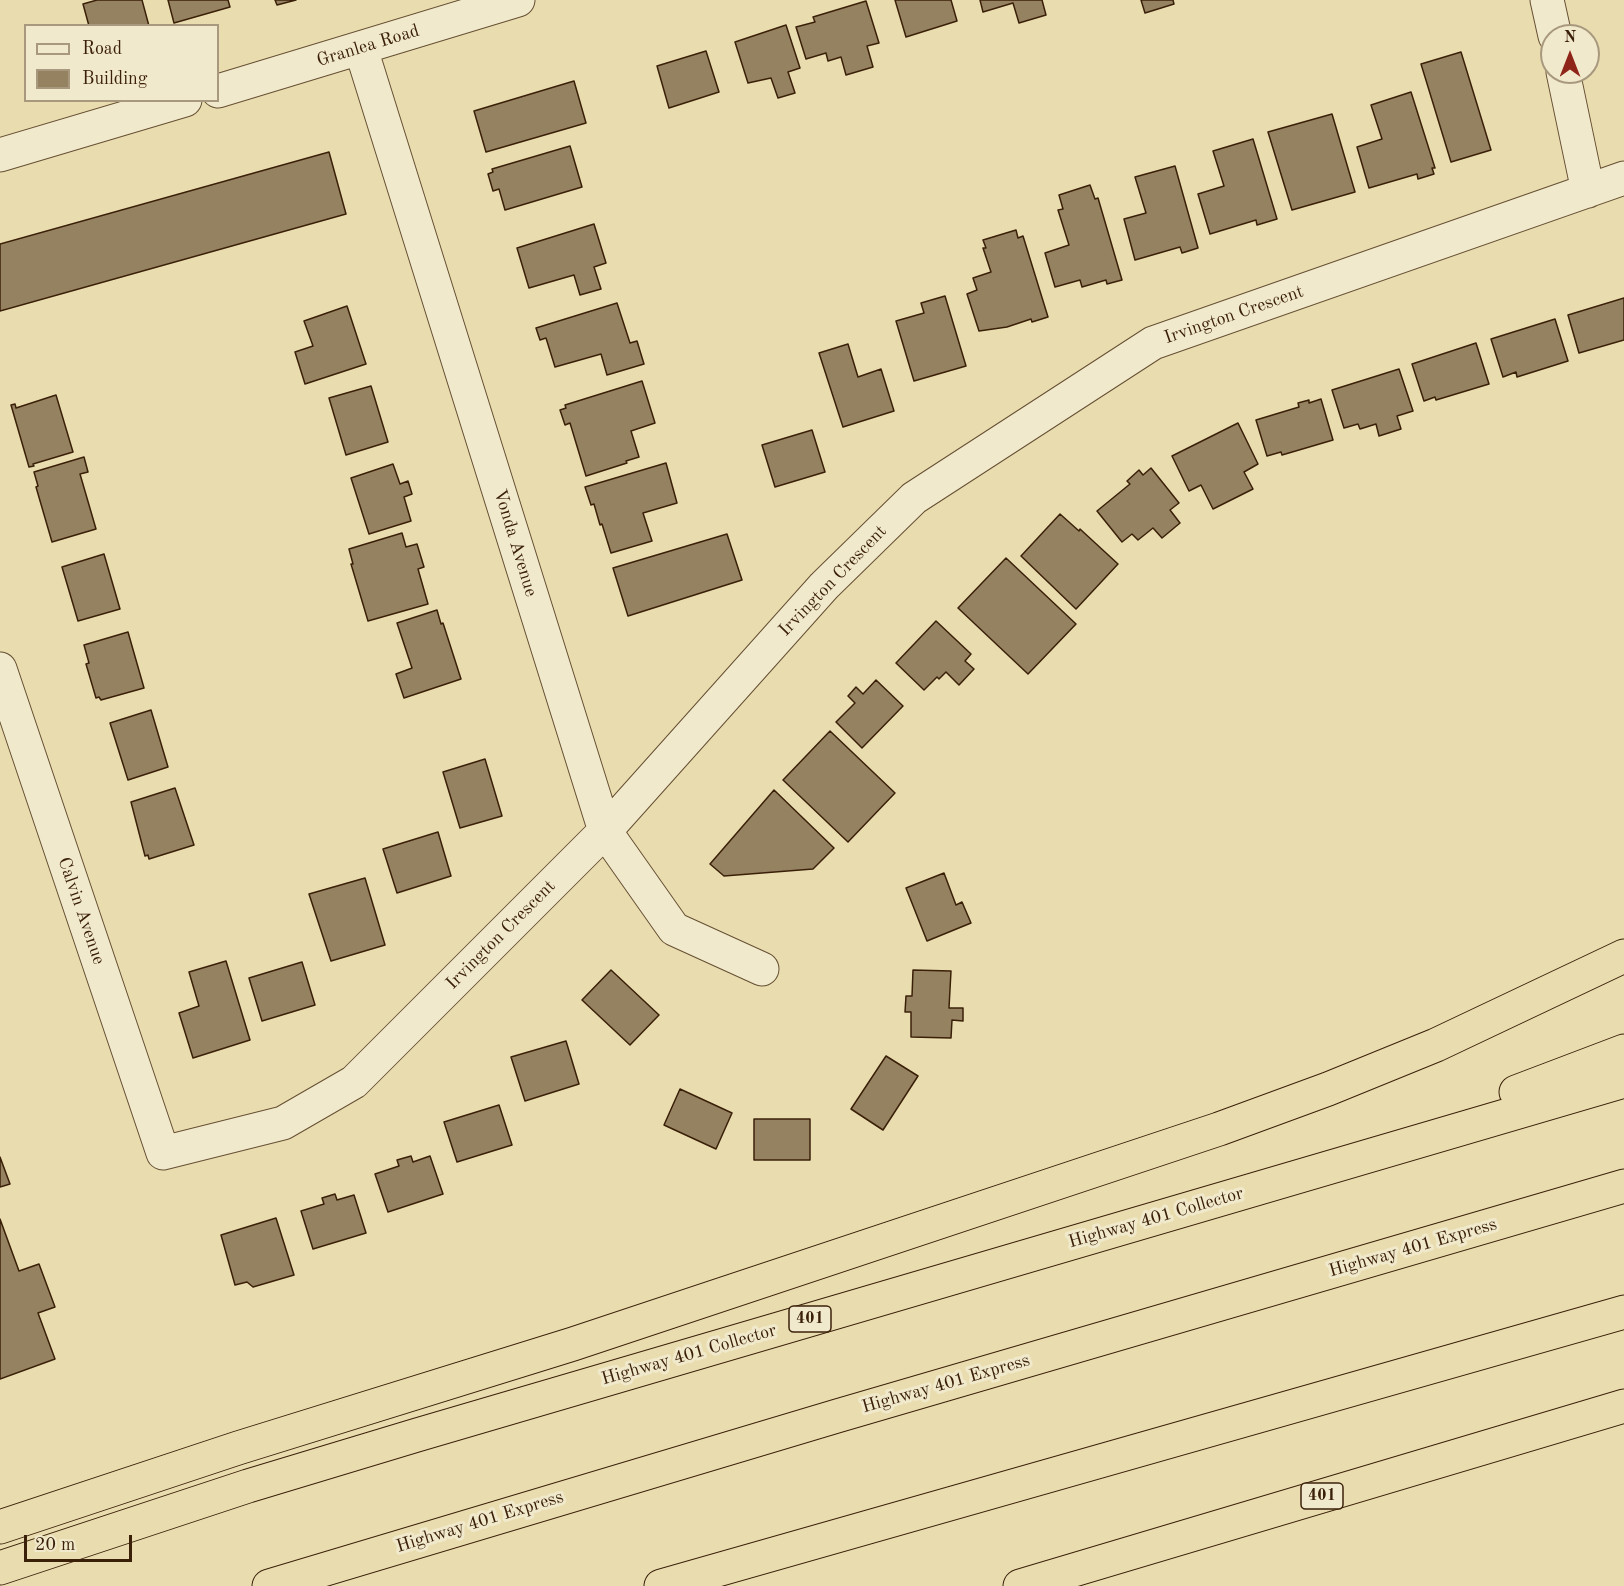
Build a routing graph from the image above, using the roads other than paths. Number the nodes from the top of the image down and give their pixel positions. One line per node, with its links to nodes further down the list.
1 (518, 0): 4 (street, Granlea Road)
2 (1547, 0): 3 (street)
3 (1552, 24)
4 (361, 49): 6 (street, Granlea Road); 12 (street, Vonda Avenue)
5 (1566, 84): 10 (street)
6 (219, 91)
7 (178, 102): 8 (street)
8 (0, 155)
9 (1624, 178): 10 (street, Irvington Crescent)
10 (1588, 191): 12 (street, Irvington Crescent)
11 (0, 669): 17 (street, Calvin Avenue)
12 (605, 831): 14 (street, Vonda Avenue); 17 (street, Irvington Crescent)
13 (1624, 956): 22 (highway)
14 (762, 969)
15 (1624, 1051): 18 (highway)
16 (1624, 1081): 18 (highway, Highway 401 Collector / 401)
17 (163, 1153)
18 (1286, 1180): 23 (highway, Highway 401 Collector / 401)
19 (1624, 1186): 24 (highway, Highway 401 Express)
20 (1624, 1312): 25 (highway)
21 (1624, 1406): 26 (highway, 401)
22 (0, 1527)
23 (0, 1569)
24 (269, 1586)
25 (661, 1586)
26 (1020, 1586)

